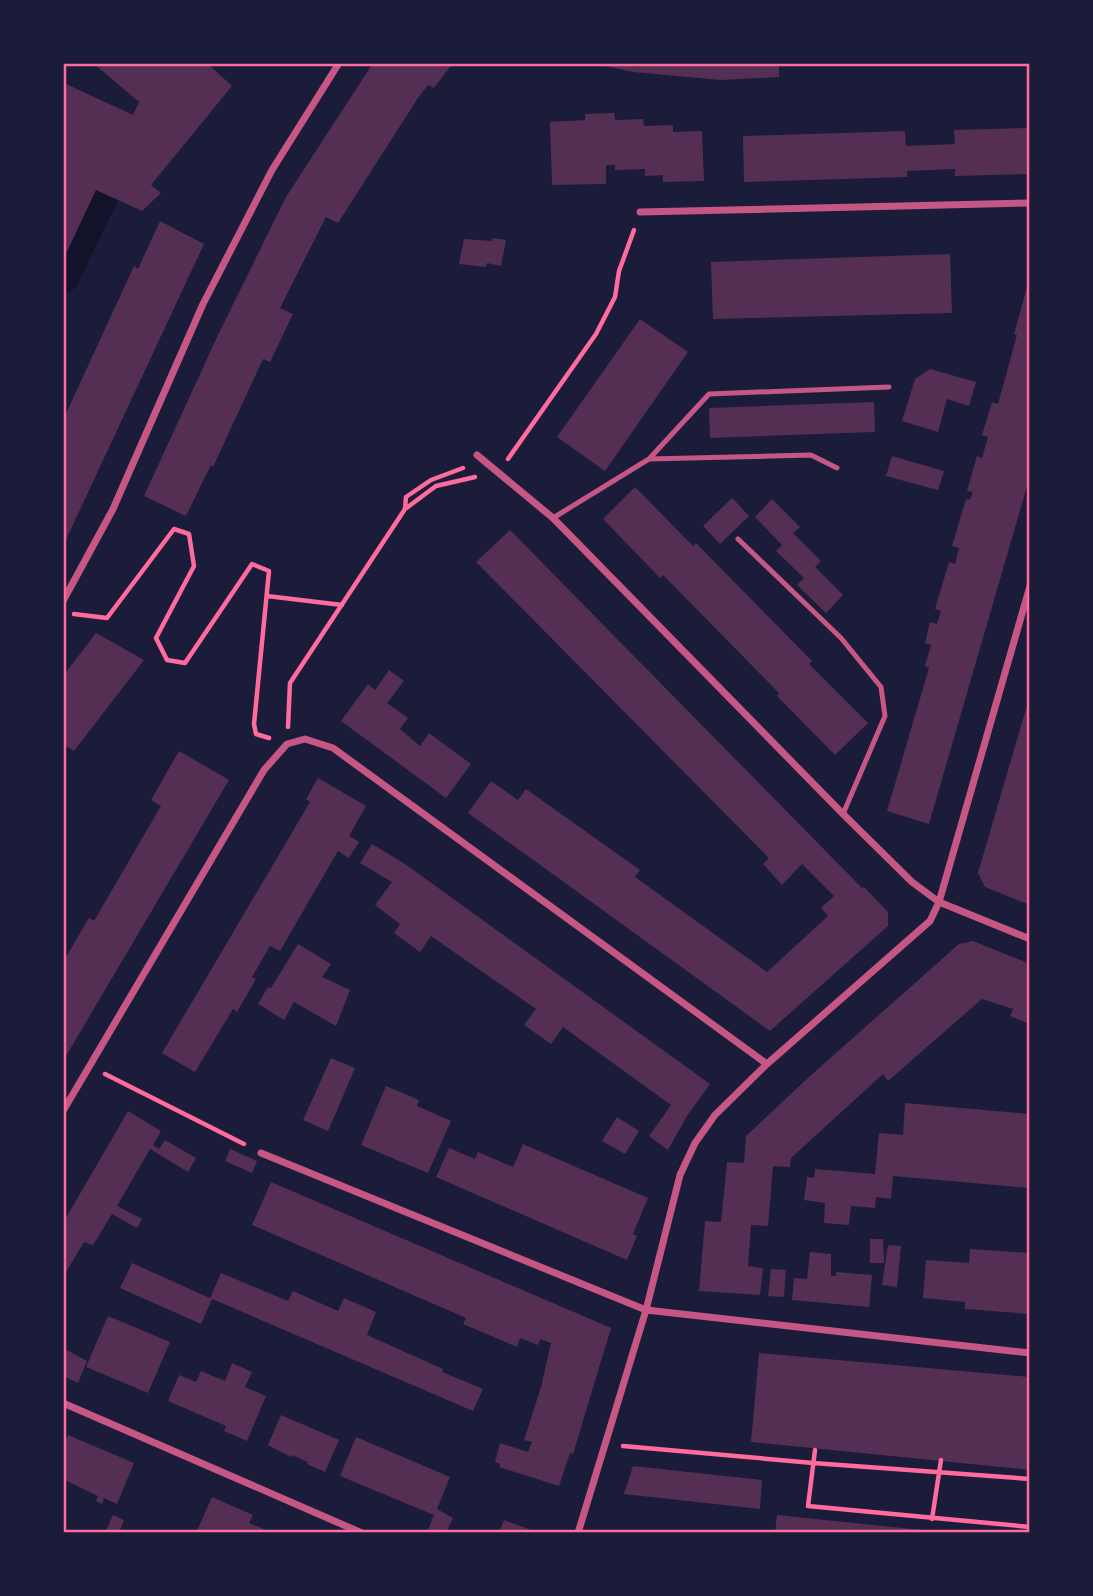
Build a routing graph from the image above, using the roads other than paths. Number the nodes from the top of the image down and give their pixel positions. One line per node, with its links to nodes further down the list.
1 (339, 63): 11 (street)
2 (1030, 203): 3 (street)
3 (640, 212)
4 (889, 387): 6 (lane)
5 (481, 458): 8 (street)
6 (649, 459): 7 (lane); 8 (lane)
7 (836, 468)
8 (553, 518): 12 (street)
9 (738, 539): 12 (lane)
10 (1030, 586): 13 (street)
11 (63, 601)
12 (843, 814): 13 (street)
13 (939, 902): 14 (street); 15 (street)
14 (1030, 939)
15 (767, 1065): 16 (street); 18 (street)
16 (63, 1111)
17 (261, 1153): 18 (street)
18 (646, 1310): 19 (street); 22 (street)
19 (1030, 1353)
20 (63, 1403): 21 (street)
21 (362, 1533)
22 (578, 1533)

